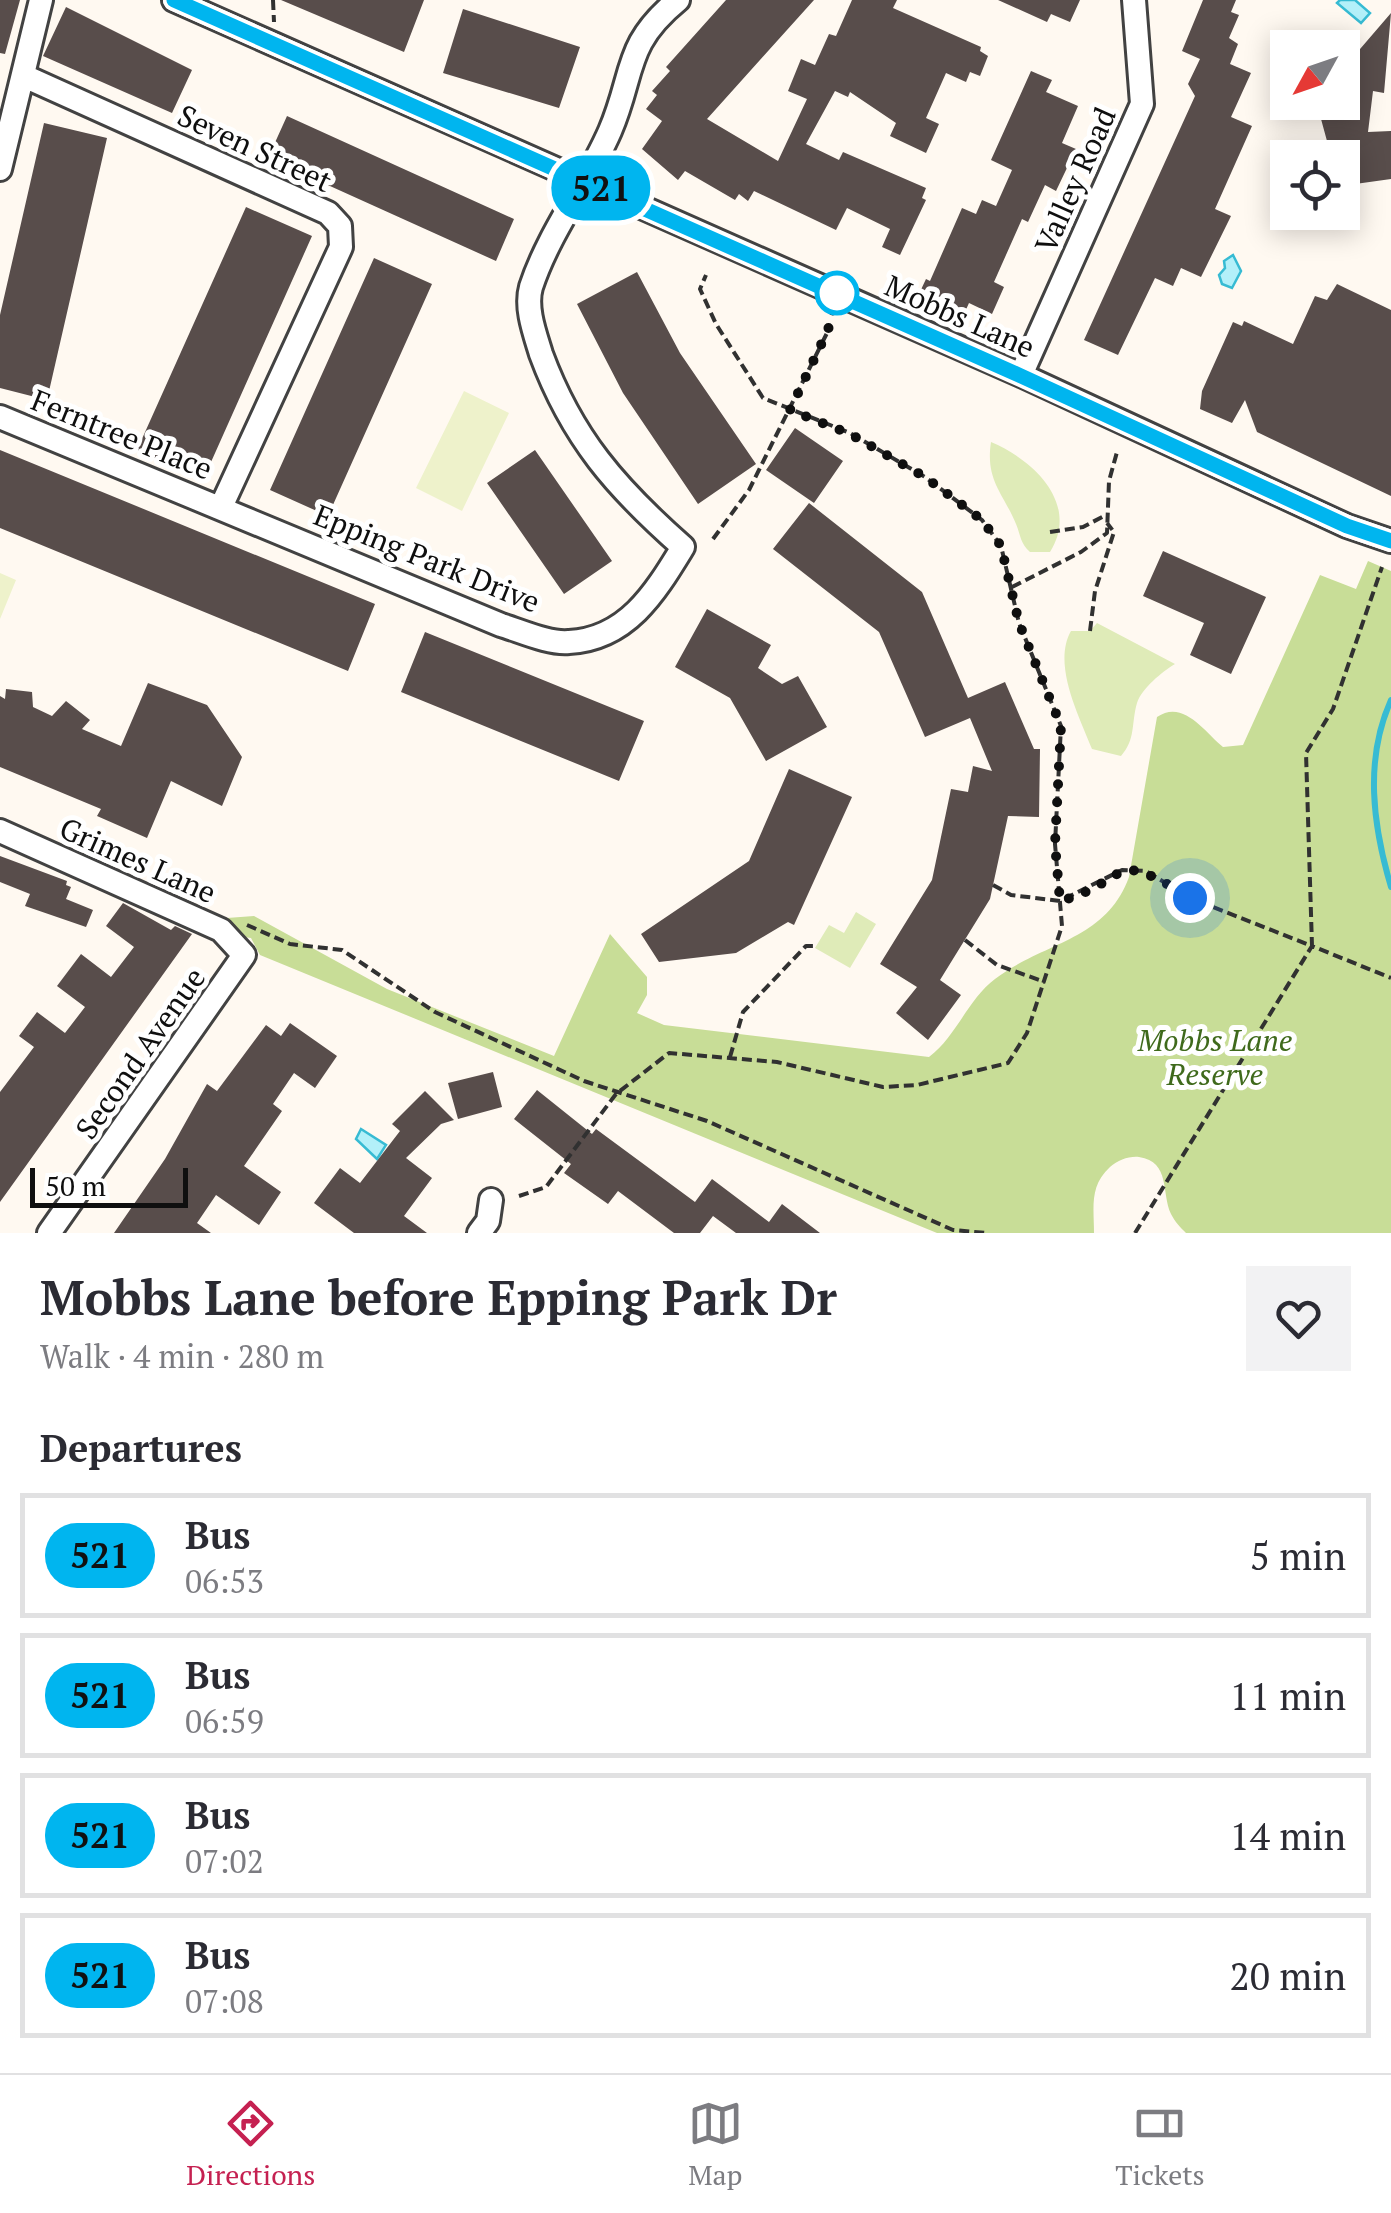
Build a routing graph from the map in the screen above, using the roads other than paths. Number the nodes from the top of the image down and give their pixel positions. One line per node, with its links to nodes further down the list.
1 (41, 0): 5 (street)
2 (174, 0): 7 (street, Mobbs Lane)
3 (678, 0): 7 (street)
4 (1134, 0): 8 (street, Valley Road)
5 (24, 76): 6 (street); 10 (street, Seven Street)
6 (0, 169)
7 (585, 182): 8 (street, Mobbs Lane); 10 (street, Epping Park Drive)
8 (1021, 376): 11 (street, Mobbs Lane)
9 (0, 417): 10 (street, Ferntree Place)
10 (221, 507)
11 (1391, 541)
12 (0, 831): 13 (street, Grimes Lane)
13 (244, 955): 15 (street, Second Avenue)
14 (491, 1200): 16 (street)
15 (49, 1233)
16 (479, 1233)

